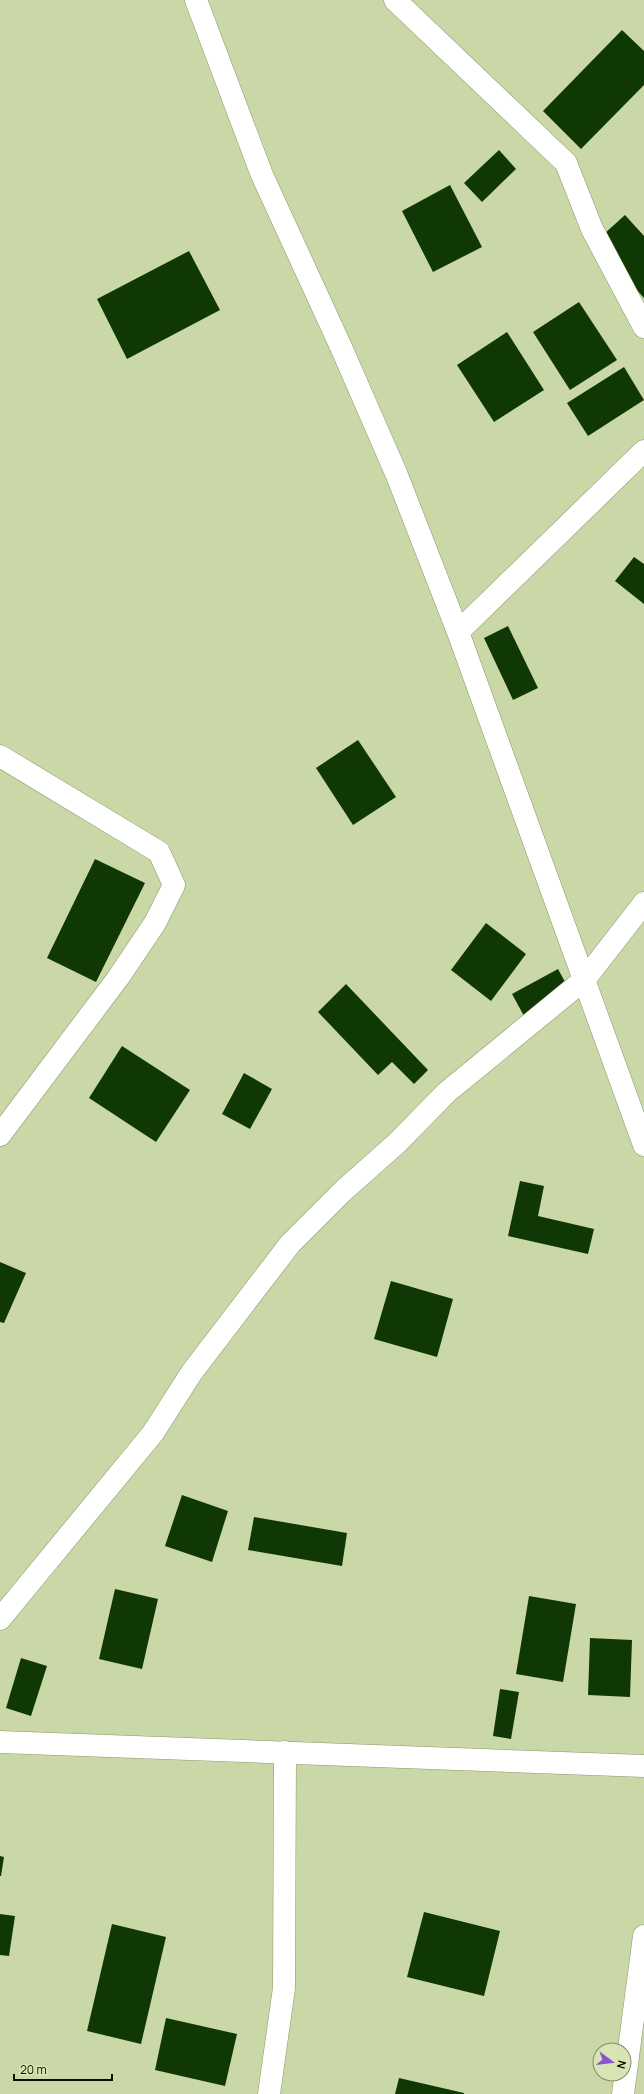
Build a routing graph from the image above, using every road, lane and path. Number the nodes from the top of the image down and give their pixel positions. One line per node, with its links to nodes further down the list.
1 (196, 0): 5 (street)
2 (395, 0): 3 (street)
3 (644, 327)
4 (644, 451): 5 (street)
5 (458, 632): 8 (street)
6 (0, 756): 9 (street)
7 (644, 904): 8 (street)
8 (585, 979): 10 (street); 11 (street)
9 (0, 1135)
10 (644, 1145)
11 (0, 1619)
12 (0, 1742): 13 (street)
13 (285, 1752): 14 (street); 16 (street)
14 (644, 1766)
15 (644, 1936): 17 (street)
16 (269, 2094)
17 (623, 2094)

